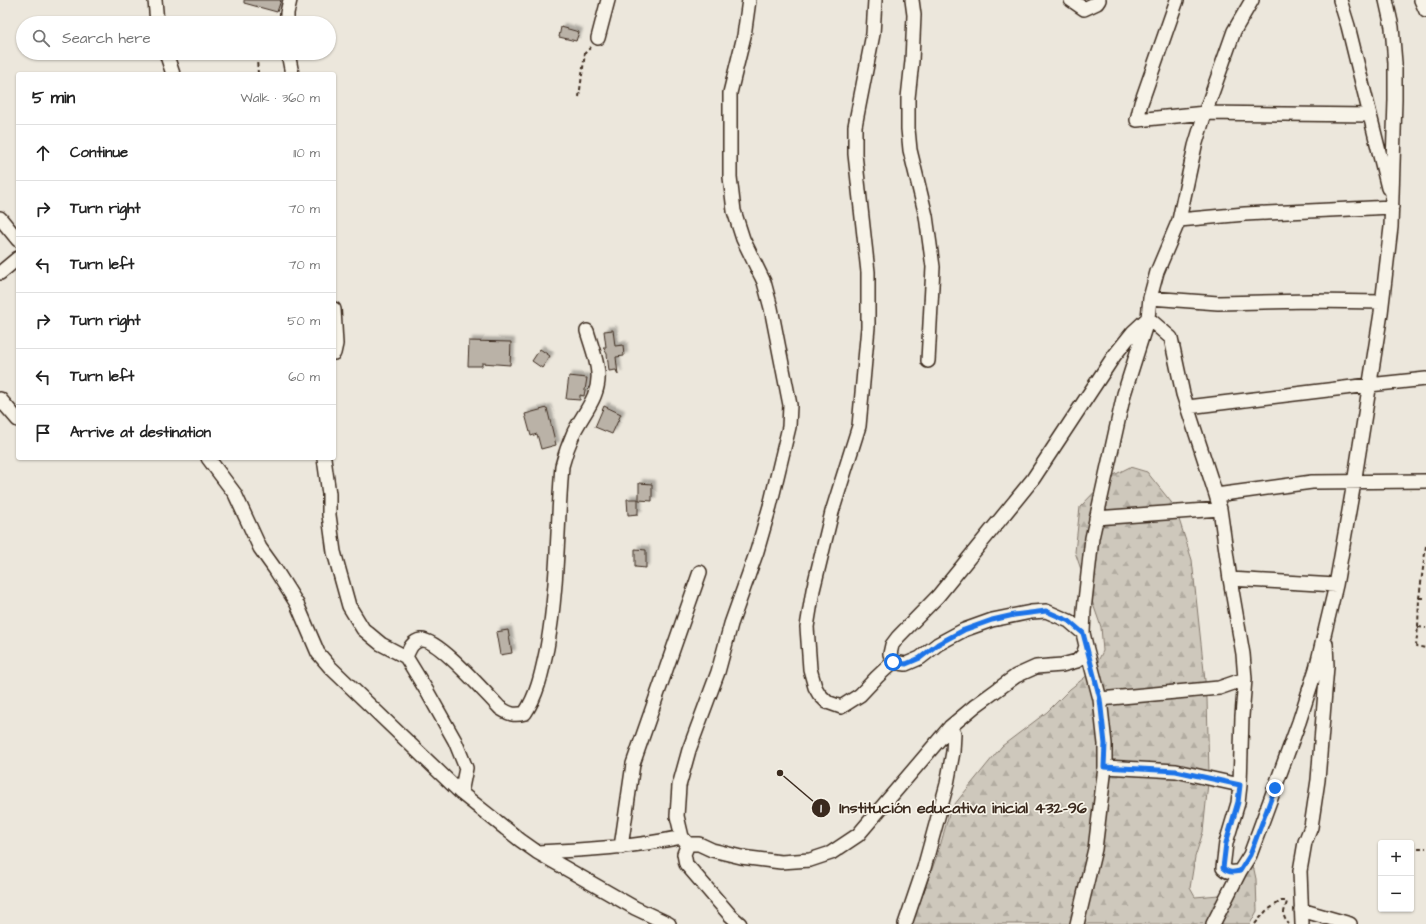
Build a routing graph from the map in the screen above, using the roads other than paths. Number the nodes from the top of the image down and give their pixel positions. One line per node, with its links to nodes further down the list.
1 (155, 0): 15 (street)
2 (290, 0): 16 (street)
3 (608, 0): 17 (street)
4 (749, 0): 61 (street)
5 (875, 0): 54 (street)
6 (912, 0): 34 (street)
7 (1071, 0): 8 (street)
8 (1099, 0)
9 (1177, 0): 22 (street)
10 (1252, 0): 22 (street)
11 (1340, 0): 23 (street)
12 (1386, 0): 24 (street)
13 (1421, 0): 14 (street)
14 (1426, 11)
15 (156, 16)
16 (287, 16)
17 (598, 38)
18 (168, 60): 20 (street)
19 (289, 60): 21 (street)
20 (172, 72)
21 (292, 72)
22 (1205, 113): 23 (street); 26 (street)
23 (1370, 115): 24 (street)
24 (1392, 205): 26 (street); 31 (street)
25 (0, 218): 27 (street)
26 (1179, 220): 30 (street)
27 (16, 238)
28 (16, 260): 29 (street)
29 (0, 273)
30 (1150, 298): 31 (street); 32 (street)
31 (1382, 302): 36 (street)
32 (1148, 318): 38 (street); 46 (street); 54 (street)
33 (587, 331): 53 (street)
34 (928, 361)
35 (1426, 380): 36 (street)
36 (1369, 385): 38 (street); 43 (street)
37 (0, 399): 39 (street)
38 (1188, 407): 44 (street)
39 (16, 418)
40 (210, 460): 60 (street)
41 (324, 460): 53 (street)
42 (1426, 481): 43 (street)
43 (1354, 482): 44 (street); 49 (street)
44 (1216, 495): 45 (street)
45 (1220, 509): 46 (street); 48 (street)
46 (1096, 518): 51 (street)
47 (700, 572): 62 (street)
48 (1230, 579): 49 (street); 55 (street)
49 (1336, 585): 50 (street)
50 (1325, 628): 64 (street); 65 (street)
51 (1083, 633): 52 (street); 54 (street)
52 (1086, 646): 56 (street); 57 (street)
53 (406, 657): 60 (street)
54 (893, 662)
55 (1245, 679): 56 (street); 59 (street)
56 (1100, 699): 58 (street)
57 (950, 728): 61 (street); 68 (street)
58 (1104, 767): 59 (street); 69 (street)
59 (1240, 785): 64 (street)
60 (460, 793): 63 (street)
61 (685, 841): 62 (street); 67 (street)
62 (621, 846): 63 (street)
63 (537, 852): 66 (street)
64 (1240, 871): 70 (street)
65 (1301, 910): 71 (street); 72 (street)
66 (669, 924)
67 (740, 924)
68 (905, 924)
69 (1077, 924)
70 (1213, 924)
71 (1302, 924)
72 (1350, 924)

